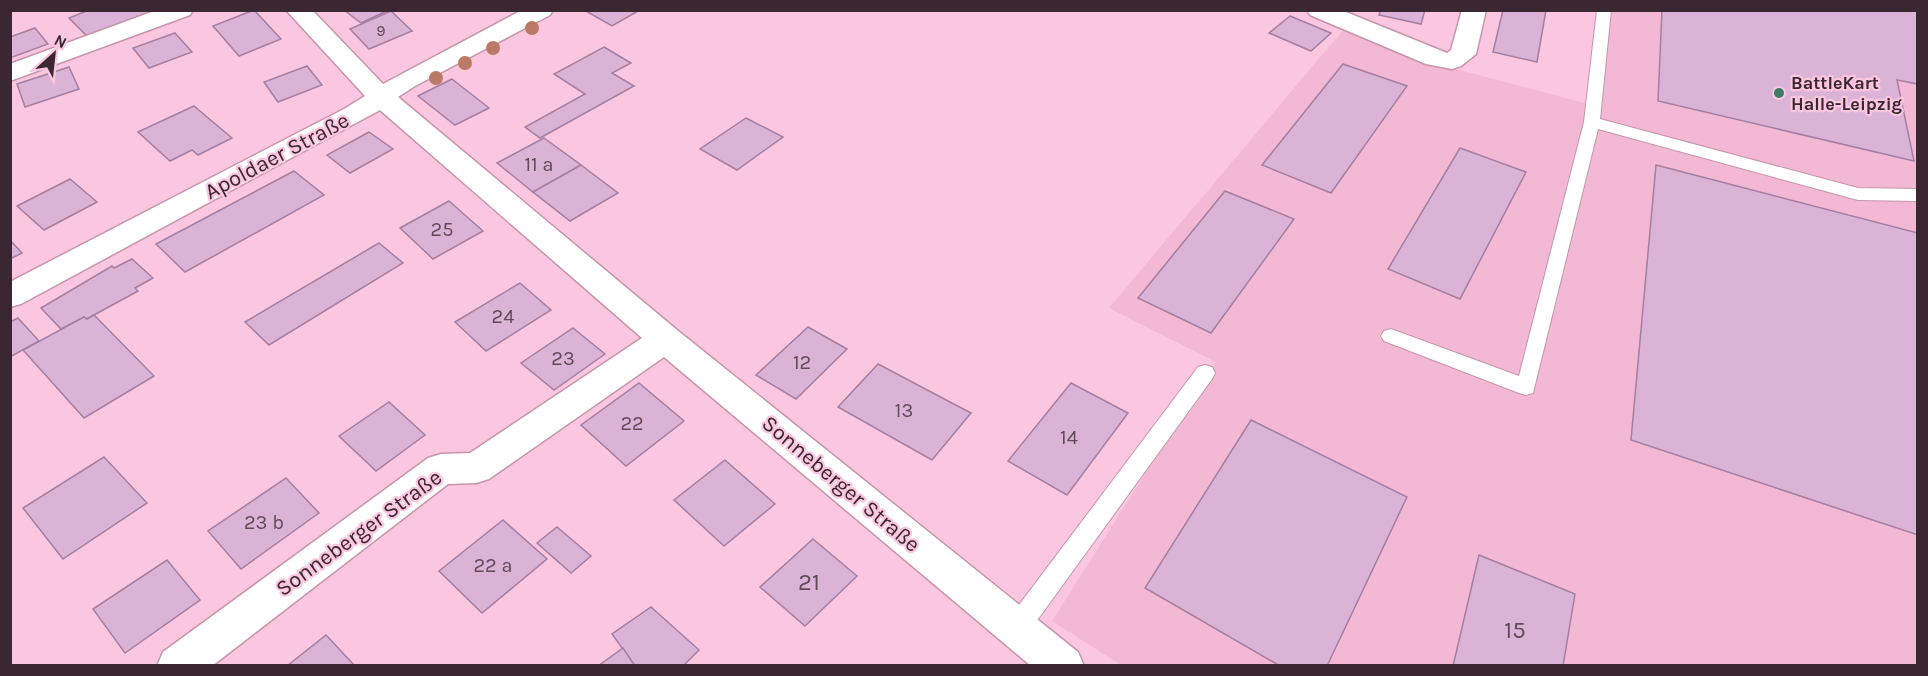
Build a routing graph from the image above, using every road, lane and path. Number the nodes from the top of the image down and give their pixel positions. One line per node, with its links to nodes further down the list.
1 (181, 10): 7 (street)
2 (298, 10): 8 (street, Sonneberger Straße)
3 (540, 10): 8 (street, Apoldaer Straße)
4 (1319, 10): 5 (street)
5 (1474, 10)
6 (1605, 10): 9 (lane)
7 (10, 73)
8 (381, 96): 11 (street, Apoldaer Straße); 13 (street, Sonneberger Straße)
9 (1592, 122): 10 (lane); 12 (lane)
10 (1917, 195)
11 (10, 296)
12 (1391, 336)
13 (665, 339): 15 (street, Sonneberger Straße); 16 (street, Sonneberger Straße)
14 (1205, 373): 15 (lane)
15 (1016, 629): 17 (street, Sonneberger Straße)
16 (178, 666)
17 (1063, 666)

